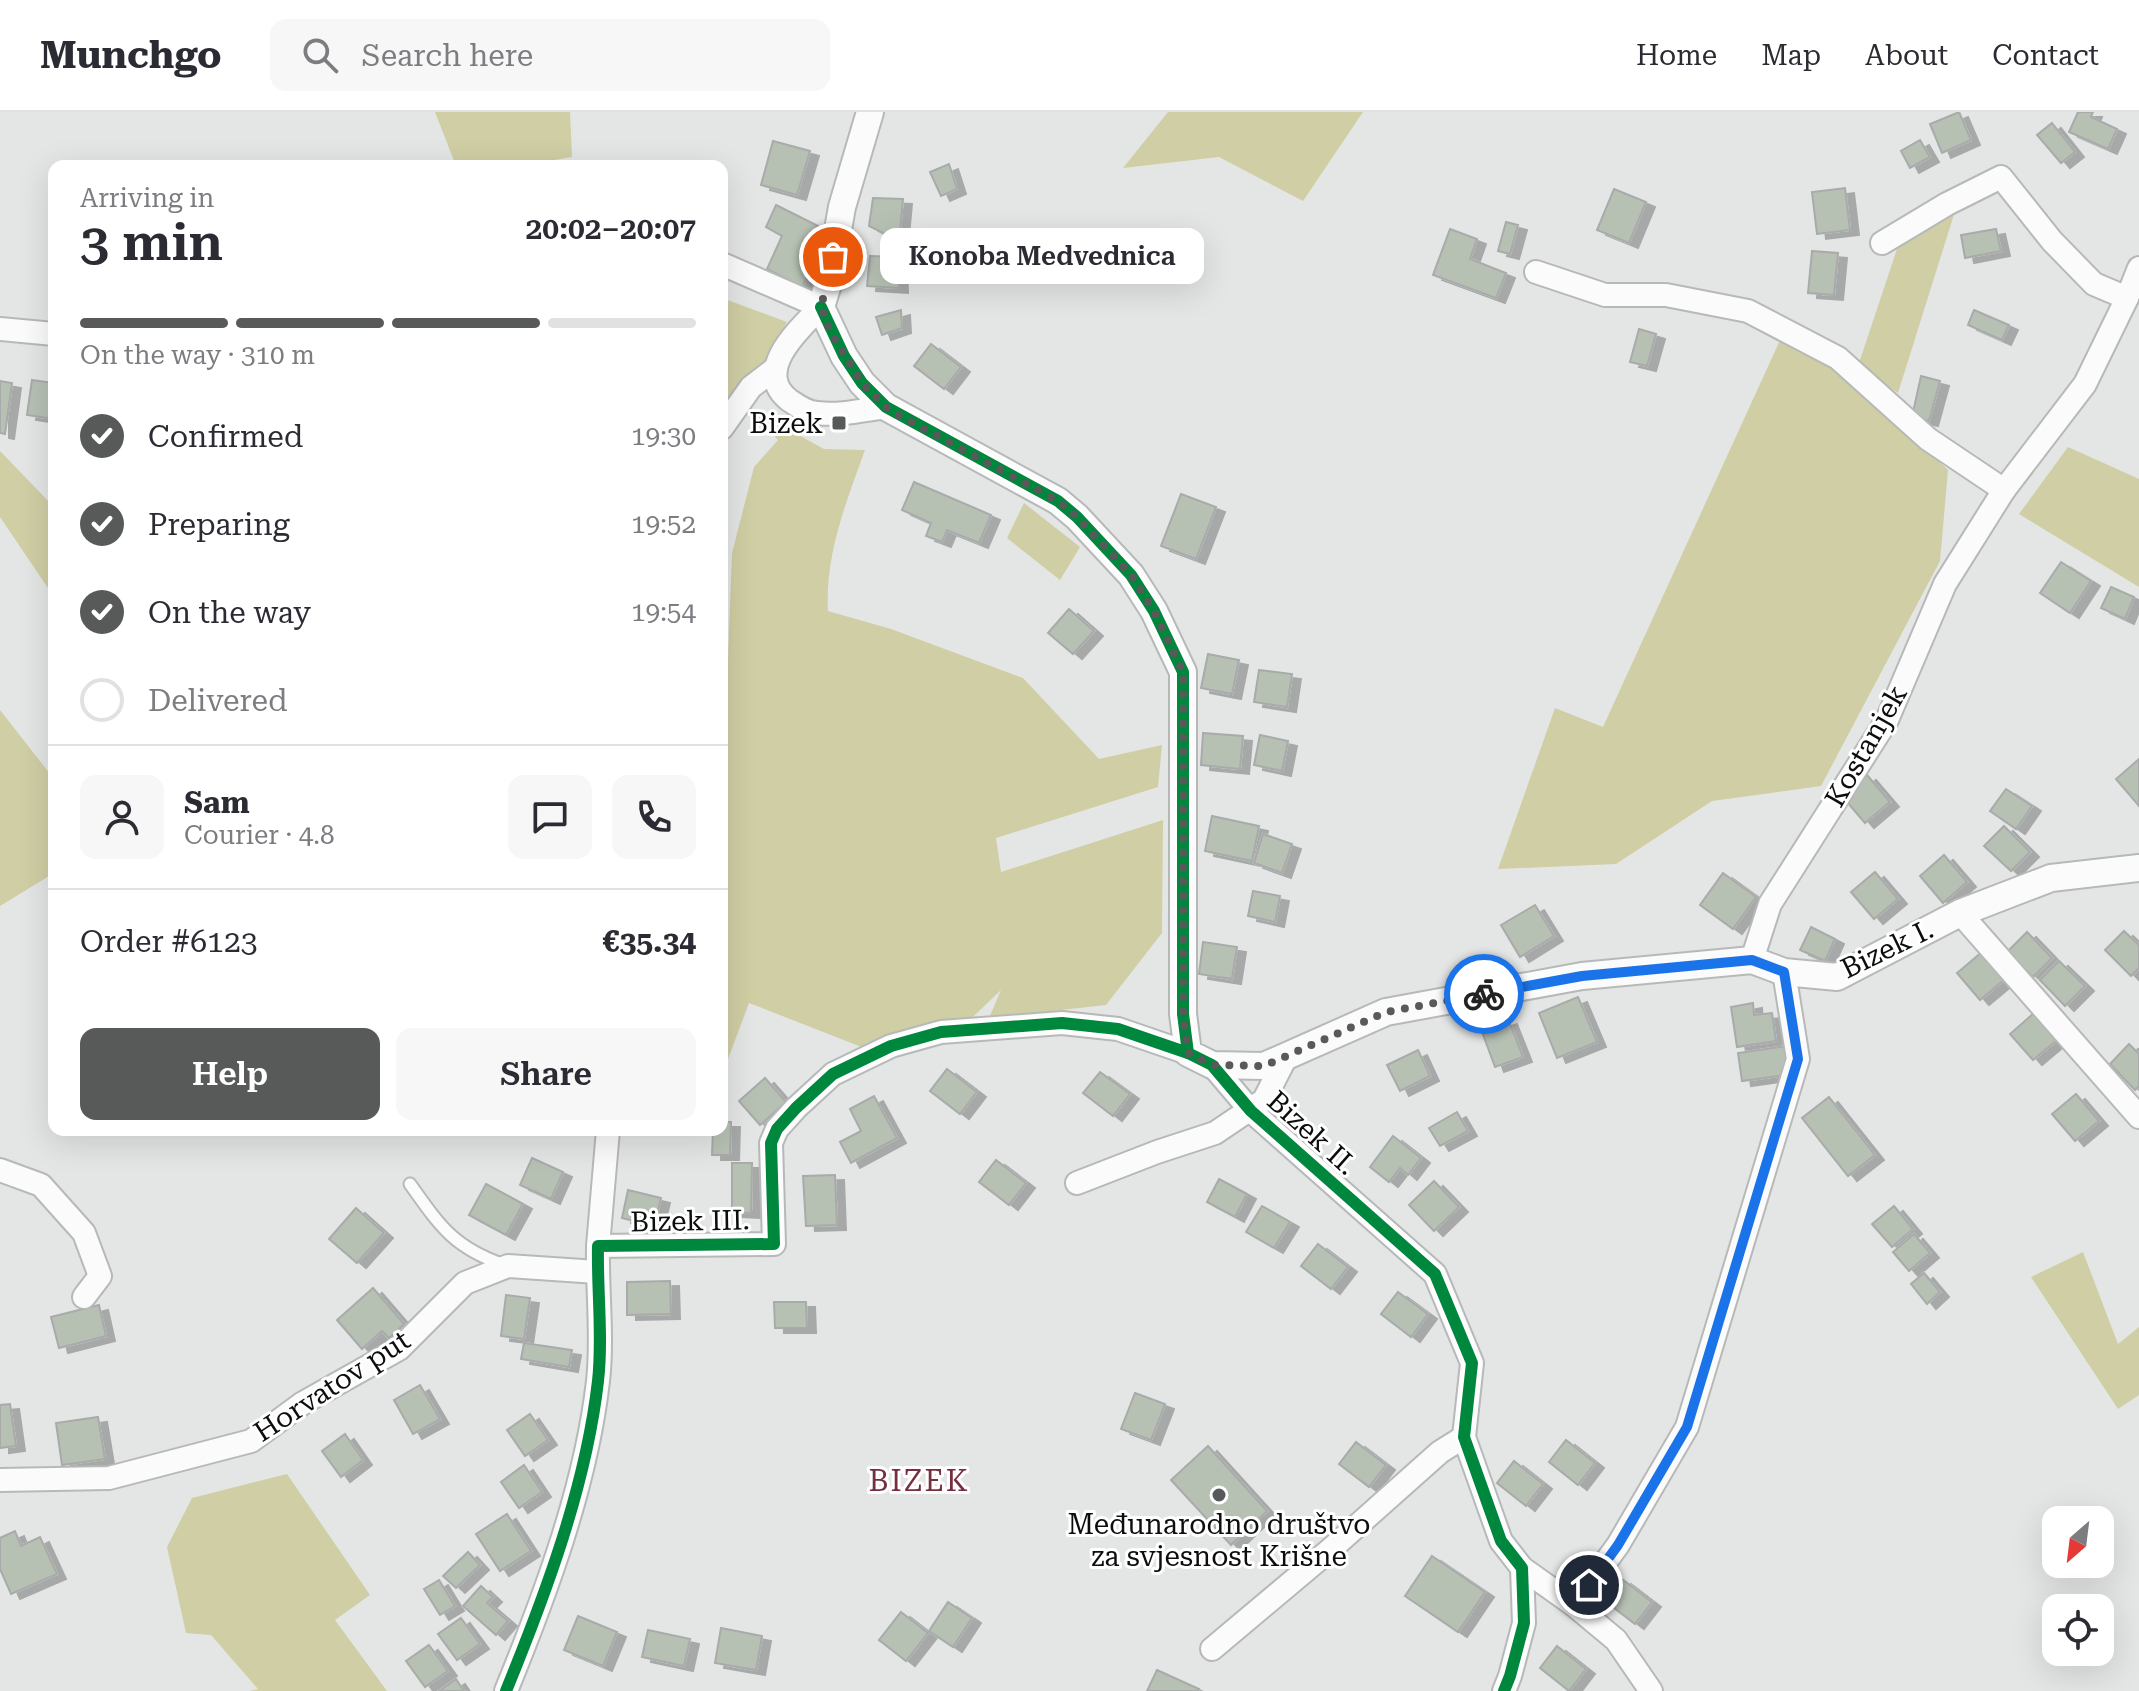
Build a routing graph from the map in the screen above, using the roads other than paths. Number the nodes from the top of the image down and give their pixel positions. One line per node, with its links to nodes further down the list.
1 (870, 112): 7 (street)
2 (1882, 243): 6 (street)
3 (728, 267): 7 (street)
4 (2139, 268): 6 (street, Kostanjek)
5 (1536, 272): 13 (street)
6 (2127, 298): 13 (street, Kostanjek)
7 (821, 307): 10 (street); 11 (street)
8 (0, 329): 9 (street)
9 (48, 333)
10 (776, 368): 11 (street); 12 (street)
11 (886, 407): 18 (street)
12 (728, 420)
13 (2004, 490): 16 (street, Kostanjek)
14 (2139, 868): 15 (street, Bizek I.)
15 (1960, 913): 17 (street, Bizek I.); 22 (street)
16 (1752, 960): 17 (street, Bizek I.); 19 (street, Bizek I.)
17 (1784, 972): 34 (street)
18 (1188, 1053): 20 (street, Bizek II.); 27 (street, Bizek III.)
19 (1286, 1057): 20 (street, Bizek I.); 21 (street, Bizek II.)
20 (1212, 1065): 21 (street, Bizek II.)
21 (1251, 1111): 25 (street, Bizek II.); 31 (street, Bizek II.)
22 (2139, 1117)
23 (607, 1136): 27 (street)
24 (0, 1170): 30 (street)
25 (1077, 1183)
26 (410, 1184): 28 (lane)
27 (598, 1246): 29 (street, Bizek III.)
28 (508, 1266): 29 (street, Horvatov put); 32 (street, Horvatov put)
29 (597, 1272): 36 (street, Bizek III.)
30 (84, 1297)
31 (1464, 1437): 33 (street, Bizek II.); 35 (street)
32 (0, 1480)
33 (1522, 1568): 34 (street); 37 (street)
34 (1574, 1605): 38 (street)
35 (1212, 1649)
36 (506, 1691)
37 (1504, 1691)
38 (1651, 1691)

